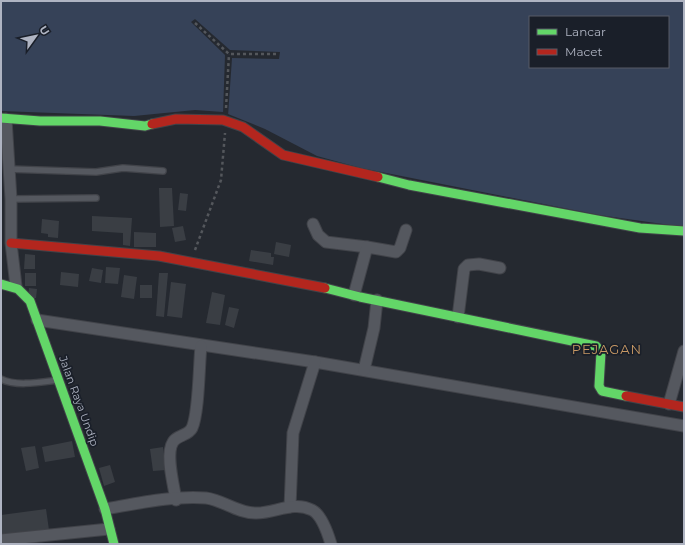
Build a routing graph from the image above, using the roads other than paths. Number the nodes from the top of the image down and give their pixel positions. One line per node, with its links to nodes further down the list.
1 (3, 119): 2 (street); 8 (street)
2 (8, 169): 3 (lane); 5 (street)
3 (163, 171)
4 (96, 198): 5 (lane)
5 (11, 199): 9 (street)
6 (313, 224): 10 (street)
7 (406, 230): 10 (street)
8 (684, 231)
9 (11, 243): 13 (street); 14 (street)
10 (366, 247): 14 (street)
11 (500, 268): 17 (street)
12 (1, 284): 13 (street)
13 (16, 286): 16 (street, Jalan Raya Undip)
14 (354, 295): 15 (street)
15 (377, 300): 17 (street); 21 (street)
16 (35, 316): 18 (street); 23 (street, Jalan Raya Undip)
17 (458, 317): 24 (street)
18 (201, 346): 20 (street); 27 (street)
19 (684, 350): 24 (street)
20 (314, 362): 21 (street); 28 (street)
21 (366, 363): 26 (street)
22 (1, 379): 23 (lane)
23 (58, 380): 29 (street, Jalan Raya Undip)
24 (669, 404): 25 (street)
25 (684, 407)
26 (684, 426)
27 (176, 500): 28 (street); 29 (street)
28 (290, 506): 33 (street)
29 (105, 509): 30 (street, Jalan Raya Undip)
30 (109, 529): 31 (street); 32 (street, Jalan Raya Undip)
31 (1, 540)
32 (114, 544)
33 (331, 544)

